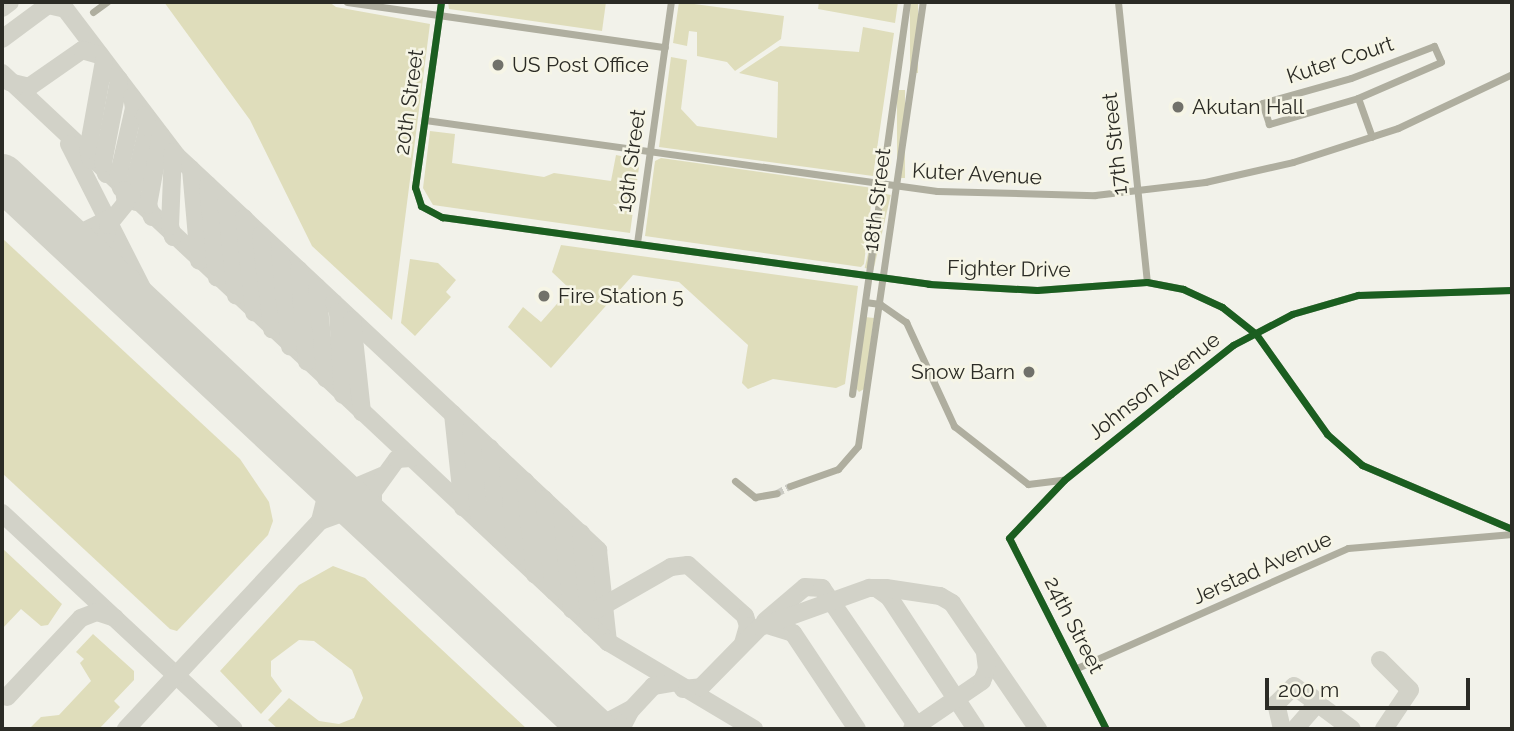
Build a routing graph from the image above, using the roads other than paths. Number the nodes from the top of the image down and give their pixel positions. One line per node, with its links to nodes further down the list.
1 (107, 2): 8 (street)
2 (347, 2): 9 (street)
3 (441, 2): 9 (street, 20th Street)
4 (671, 2): 10 (street, 19th Street)
5 (906, 2): 12 (street, 18th Street)
6 (923, 2): 13 (street, 18th Street)
7 (1118, 2): 20 (street, 17th Street)
8 (93, 12)
9 (439, 16): 10 (street); 15 (street, 20th Street)
10 (665, 47): 17 (street, 19th Street)
11 (1512, 74): 16 (street, Kuter Avenue)
12 (896, 79): 13 (street); 18 (street, 18th Street)
13 (911, 80): 19 (street, 18th Street)
14 (1358, 98): 14 (street, Kuter Court); 16 (street, Kuter Court)
15 (425, 120): 17 (street, Kuter Avenue); 21 (street, 20th Street)
16 (1372, 137): 20 (street, Kuter Avenue)
17 (649, 152): 18 (street, Kuter Avenue); 22 (street, 19th Street)
18 (880, 184): 19 (street, Kuter Avenue); 23 (street, 18th Street)
19 (895, 186): 20 (street, Kuter Avenue); 24 (street, 18th Street)
20 (1137, 191): 25 (street, 17th Street)
21 (421, 206): 22 (street, Fighter Drive)
22 (637, 243): 23 (street, Fighter Drive)
23 (868, 277): 24 (street, Fighter Drive); 27 (street, 18th Street)
24 (886, 279): 25 (street, Fighter Drive); 28 (street, 18th Street)
25 (1147, 282): 29 (street, Fighter Drive)
26 (1512, 290): 29 (street, Johnson Avenue)
27 (865, 302): 28 (street); 30 (street, 18th Street)
28 (880, 304): 31 (street); 33 (street, 18th Street)
29 (1256, 334): 31 (street, Johnson Avenue); 35 (street, Fighter Drive)
30 (852, 394)
31 (1064, 480): 37 (street, Johnson Avenue)
32 (735, 481): 34 (street)
33 (790, 486)
34 (778, 493)
35 (1512, 529)
36 (1512, 534): 38 (street, Jerstad Avenue)
37 (1009, 538): 38 (street, 24th Street)
38 (1077, 668): 39 (street, 24th Street)
39 (1106, 729)

